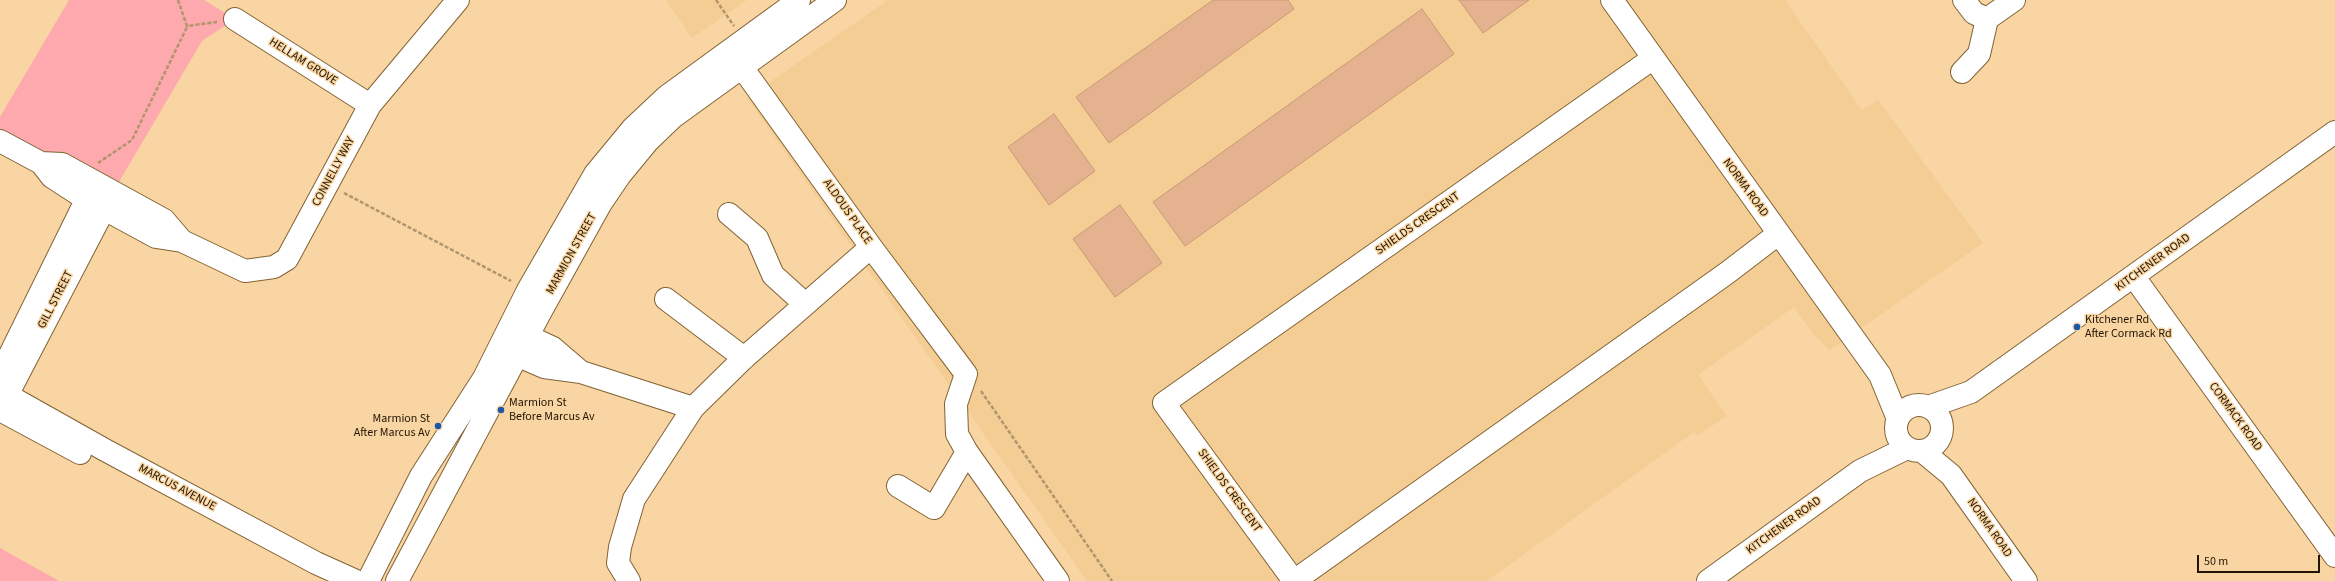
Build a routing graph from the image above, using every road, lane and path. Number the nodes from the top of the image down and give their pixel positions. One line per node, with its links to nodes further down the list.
1 (178, 0): 11 (path)
2 (458, 0): 15 (street, CONNELLY WAY)
3 (716, 0): 12 (path)
4 (799, 0): 12 (street, MARMION STREET)
5 (835, 0): 12 (street, MARMION STREET)
6 (1612, 0): 13 (street, NORMA ROAD)
7 (1964, 0): 10 (street)
8 (2014, 0): 10 (street)
9 (236, 19): 11 (path); 15 (street, HELLAM GROVE)
10 (1987, 19): 14 (street)
11 (188, 26): 19 (path)
12 (736, 49): 22 (street, ALDOUS PLACE); 27 (street, MARMION STREET)
13 (1652, 59): 21 (street, NORMA ROAD); 21 (street, SHIELDS CRESCENT)
14 (1962, 72)
15 (370, 105): 18 (street, CONNELLY WAY)
16 (2334, 136): 23 (street, KITCHENER ROAD)
17 (0, 140): 19 (street, CONNELLY WAY)
18 (327, 184): 19 (street, CONNELLY WAY); 24 (path)
19 (98, 193): 34 (street, GILL STREET)
20 (729, 214): 26 (street)
21 (1778, 234): 32 (street, NORMA ROAD)
22 (871, 247): 26 (street); 31 (street, ALDOUS PLACE)
23 (2134, 277): 33 (street, KITCHENER ROAD); 44 (street, CORMACK ROAD)
24 (516, 284)
25 (666, 299): 29 (street)
26 (805, 304): 29 (street)
27 (518, 332): 28 (street, MARMION STREET); 30 (street)
28 (508, 352): 30 (street); 48 (street, MARMION STREET); 49 (street, MARMION STREET)
29 (744, 358): 36 (street)
30 (582, 372): 36 (street)
31 (966, 374): 40 (street); 52 (path)
32 (1880, 375): 35 (street, NORMA ROAD); 37 (street, NORMA ROAD)
33 (1971, 392): 35 (street, KITCHENER ROAD); 38 (street, KITCHENER ROAD)
34 (1, 396): 46 (street, MARCUS AVENUE); 47 (street, MARCUS AVENUE)
35 (1924, 406): 37 (street); 38 (street)
36 (693, 408): 50 (street)
37 (1897, 423): 39 (street); 41 (street, KITCHENER ROAD)
38 (1941, 434): 39 (street); 42 (street, NORMA ROAD)
39 (1914, 450): 41 (street, KITCHENER ROAD); 42 (street, NORMA ROAD)
40 (967, 452): 43 (street); 51 (street)
41 (1860, 471): 45 (street, KITCHENER ROAD)
42 (1951, 475): 53 (street, NORMA ROAD)
43 (898, 486)
44 (2335, 556)
45 (1713, 580)
46 (319, 581)
47 (356, 581)
48 (368, 581)
49 (397, 581)
50 (629, 581)
51 (1058, 581)
52 (1112, 581)
53 (2026, 581)

